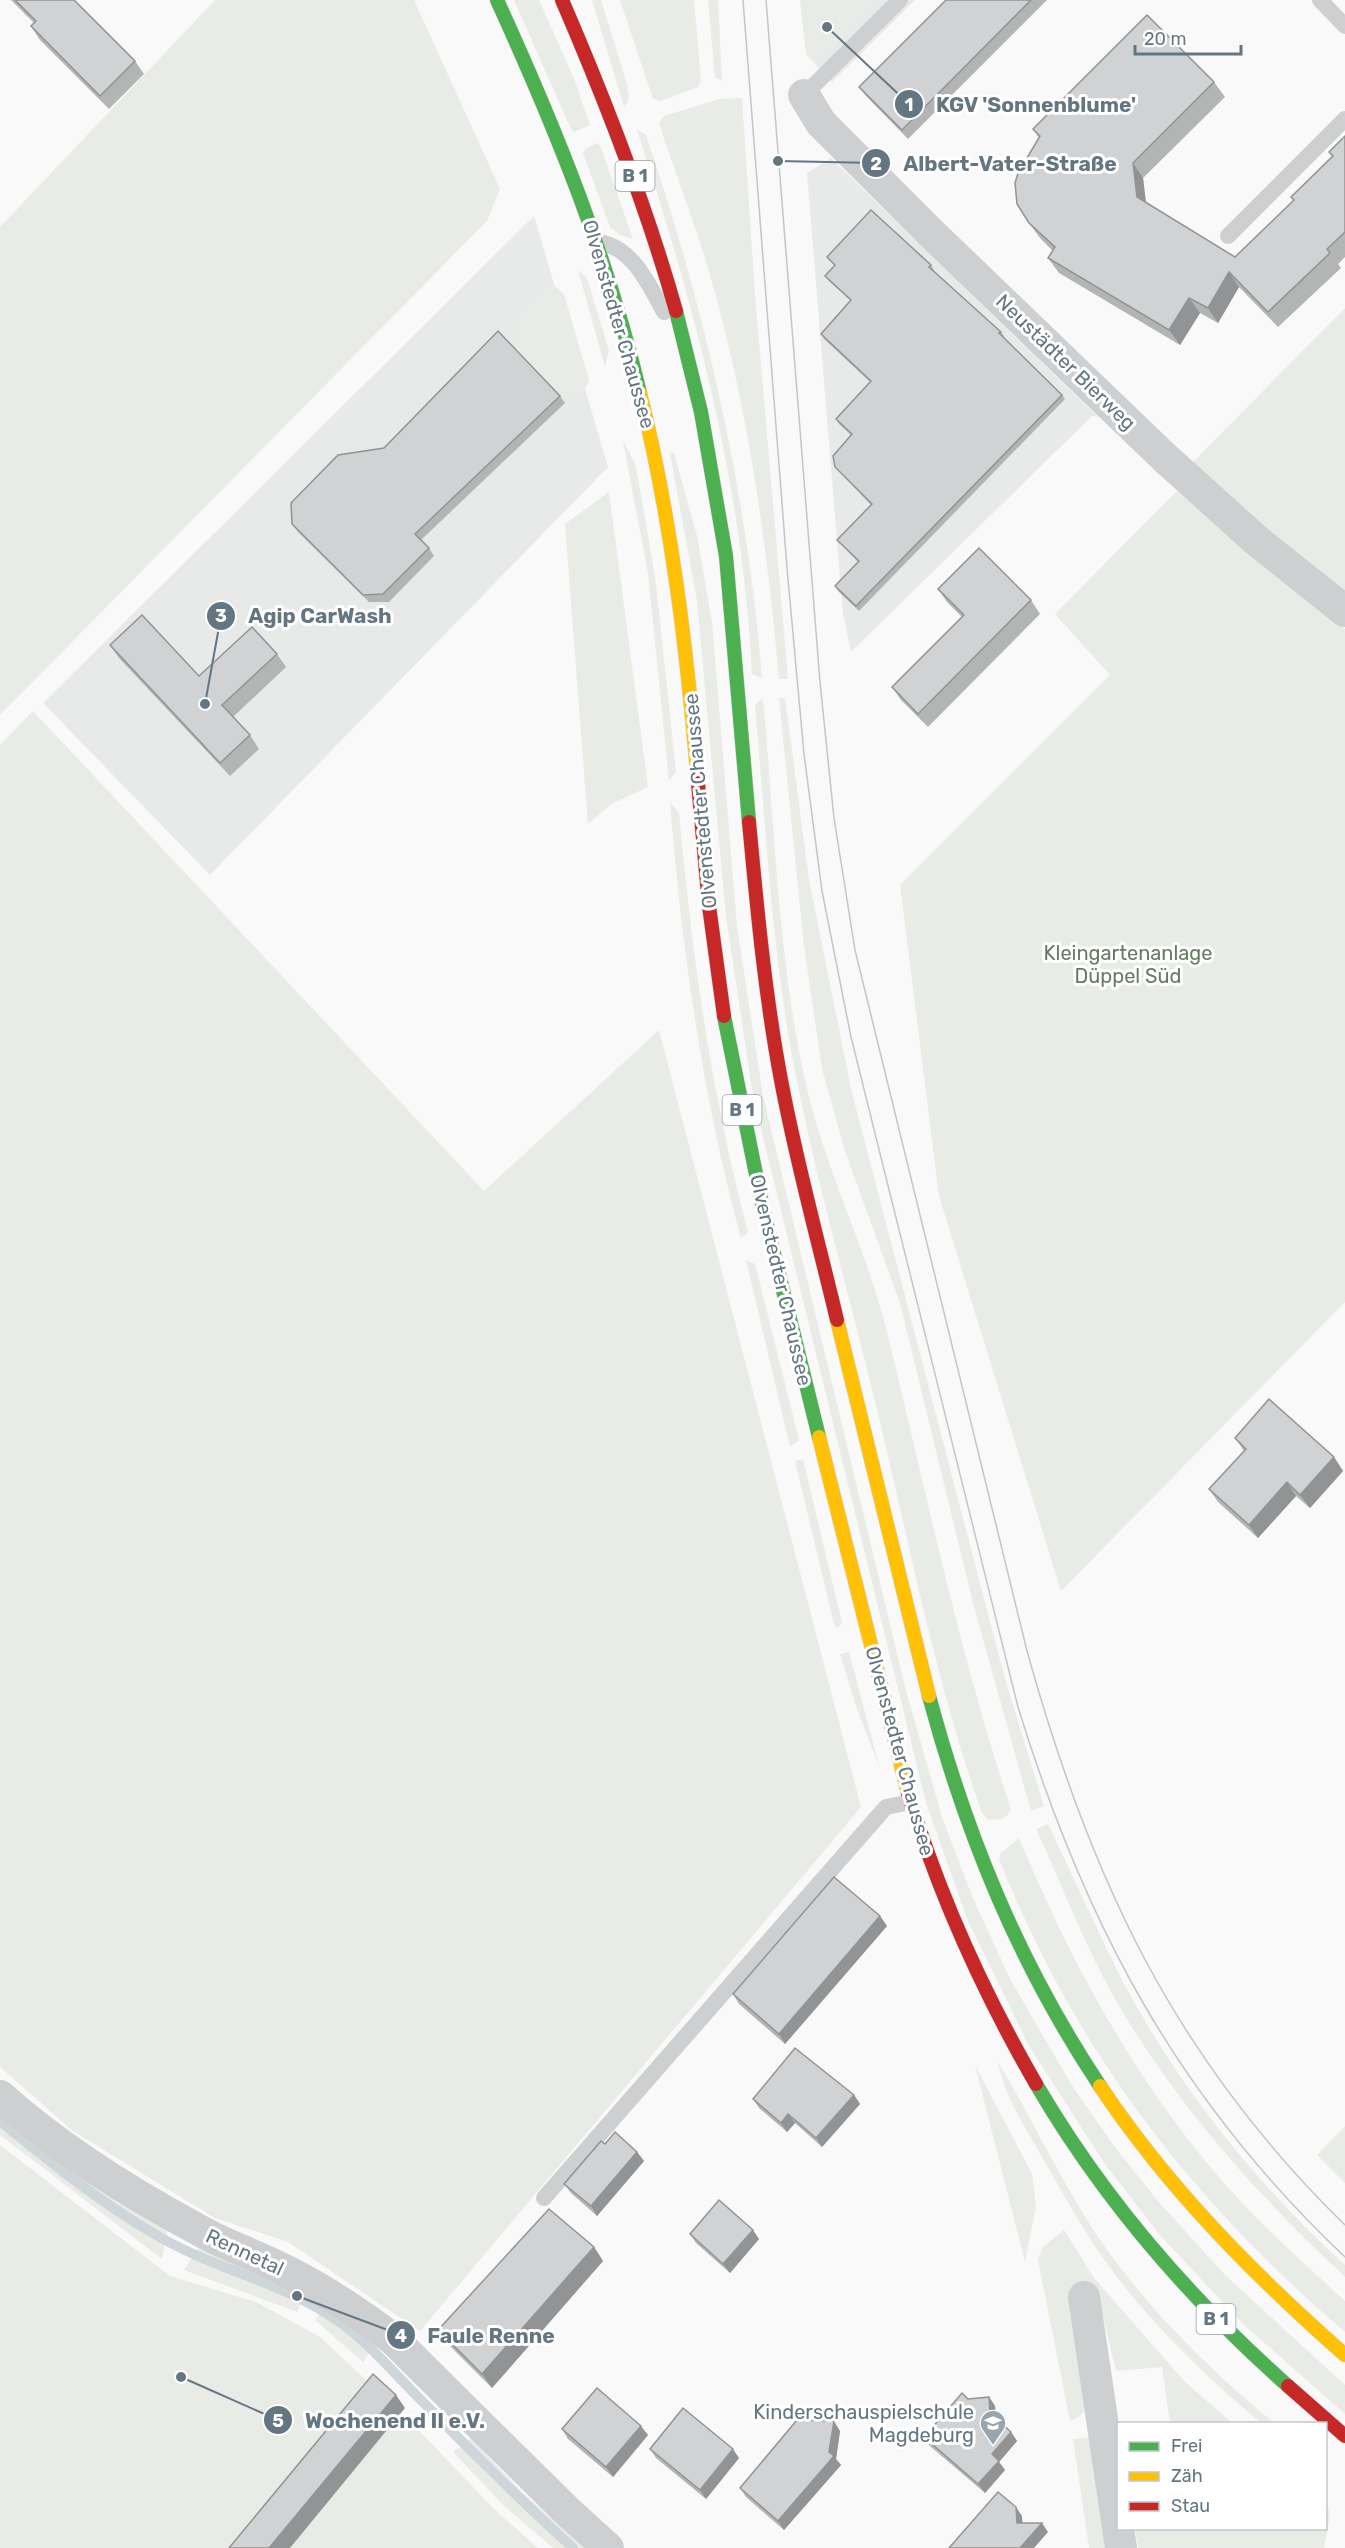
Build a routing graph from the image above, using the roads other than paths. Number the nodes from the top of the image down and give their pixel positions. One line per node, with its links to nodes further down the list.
1 (497, 0): 9 (main road, Olvenstedter Chaussee / B 1)
2 (562, 0): 10 (main road, B 1)
3 (900, 0): 6 (lane)
4 (1320, 0): 5 (lane)
5 (1345, 26)
6 (804, 95): 11 (street, Neustädter Bierweg)
7 (1345, 119): 8 (lane)
8 (1228, 236)
9 (598, 242): 10 (lane); 12 (main road, Olvenstedter Chaussee / B 1)
10 (689, 358): 16 (main road, B 1)
11 (1345, 612)
12 (911, 1802): 14 (lane); 17 (main road, Olvenstedter Chaussee / B 1)
13 (0, 2096): 20 (street, Rennetal)
14 (544, 2198)
15 (1084, 2297): 18 (street)
16 (1345, 2355)
17 (1345, 2436)
18 (1117, 2521)
19 (1118, 2530): 21 (street)
20 (609, 2548)
21 (1121, 2548)

